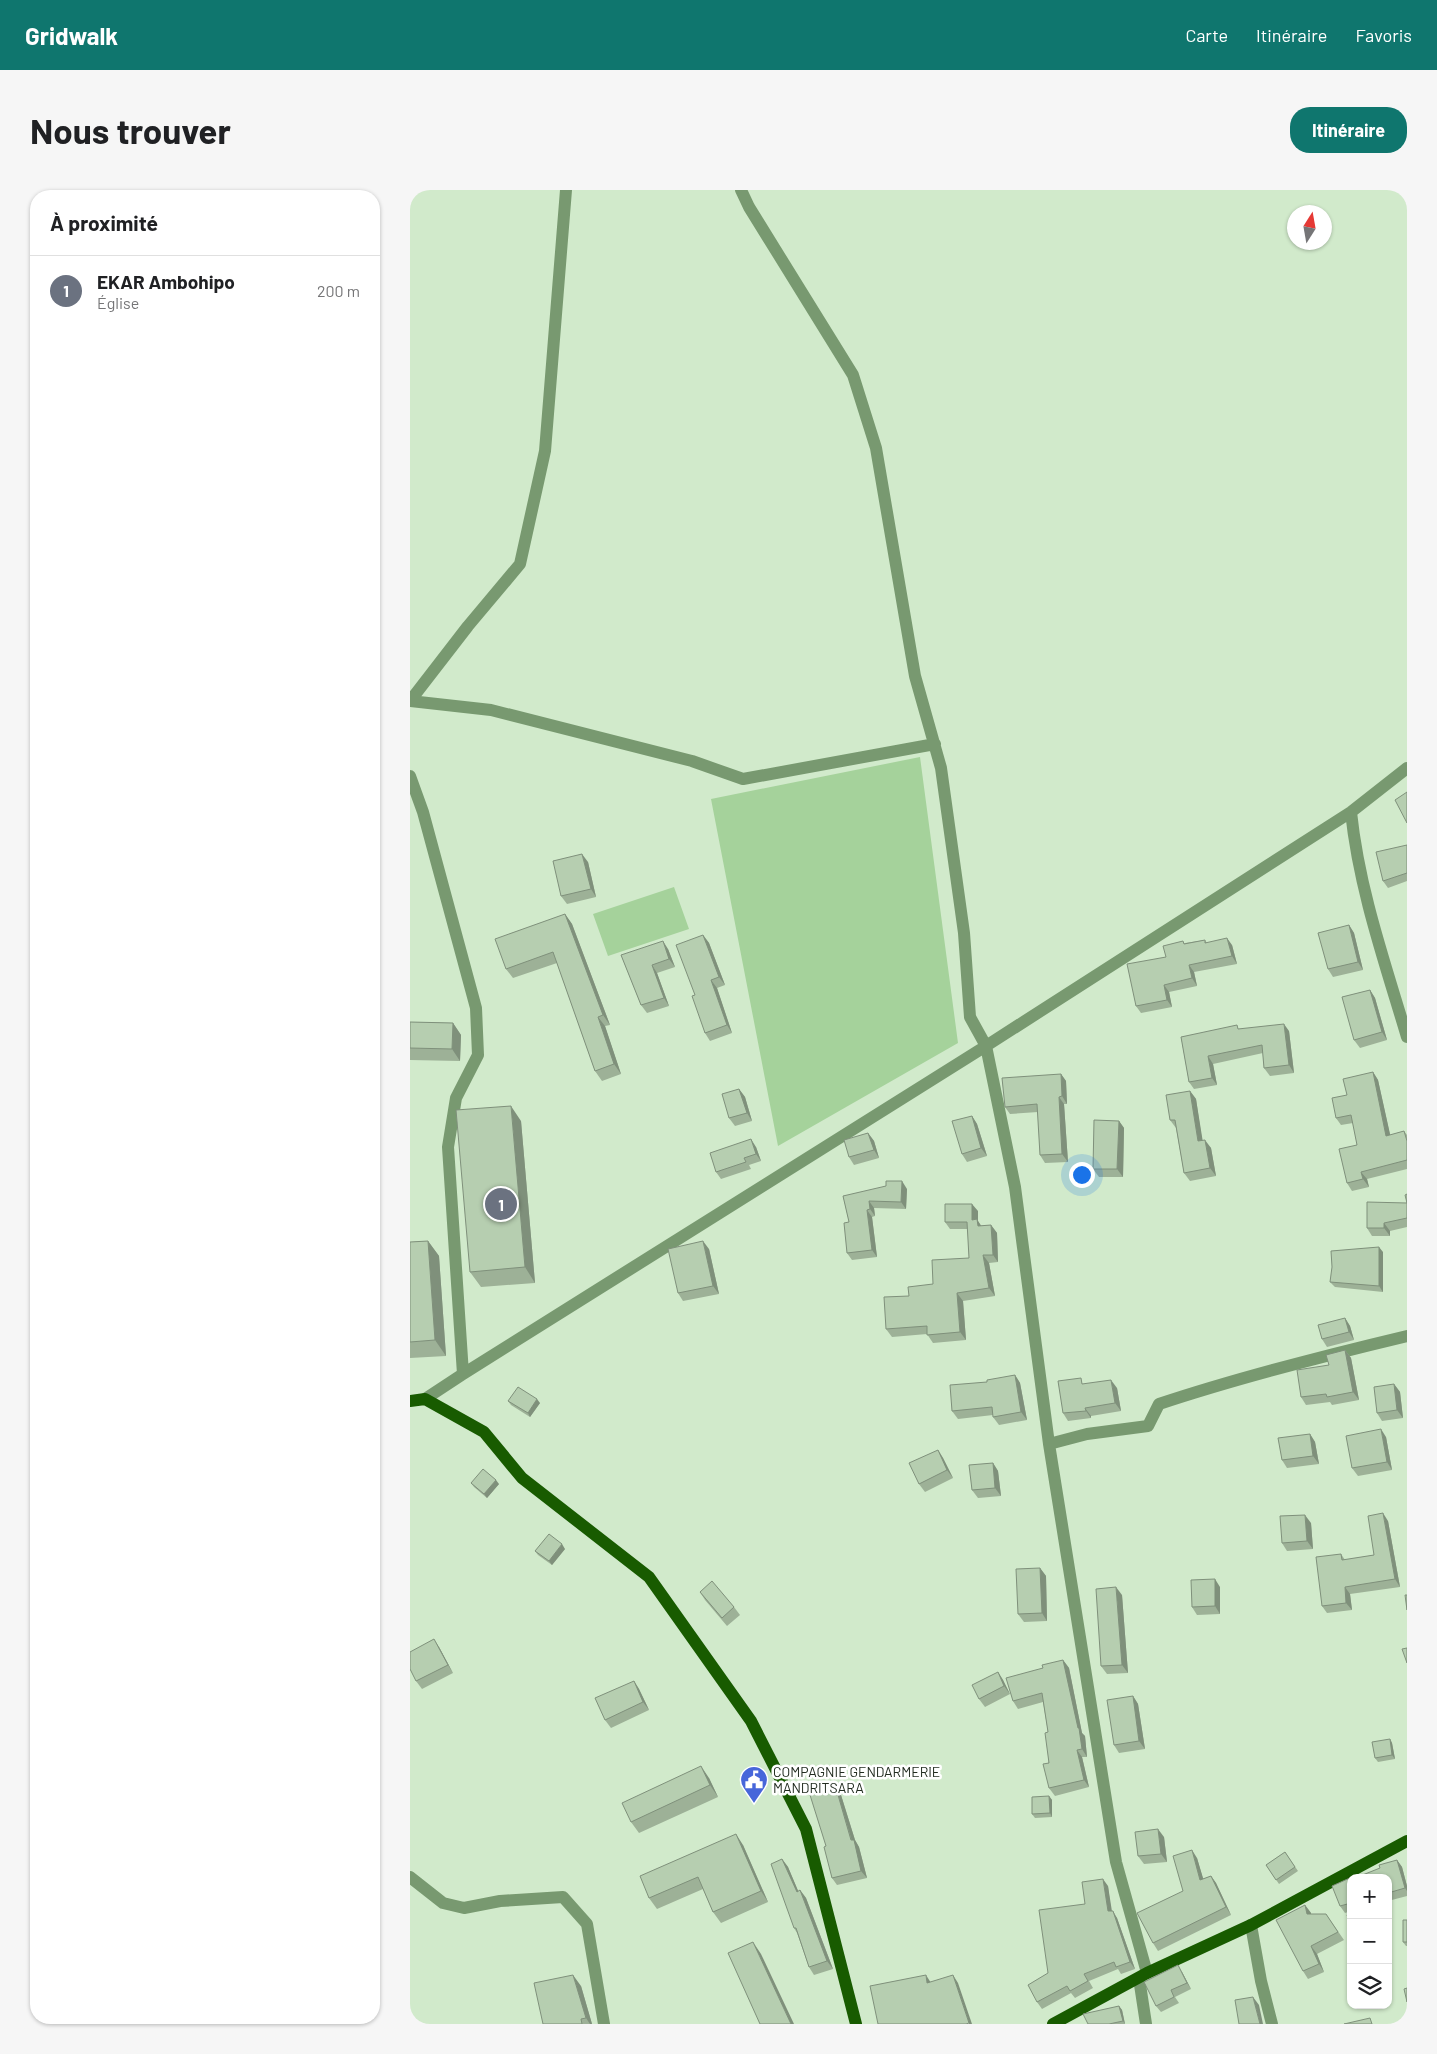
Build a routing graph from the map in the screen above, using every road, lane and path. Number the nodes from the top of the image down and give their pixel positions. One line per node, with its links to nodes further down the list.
1 (566, 190): 3 (street)
2 (741, 190): 4 (street)
3 (410, 701): 4 (street)
4 (935, 744): 9 (street)
5 (1407, 768): 7 (street)
6 (410, 776): 11 (street)
7 (1351, 812): 8 (street); 9 (street)
8 (1407, 1037)
9 (986, 1046): 11 (street); 14 (street)
10 (1407, 1336): 14 (street)
11 (463, 1374): 12 (street)
12 (425, 1399): 13 (main road); 20 (main road)
13 (410, 1401)
14 (1049, 1444): 18 (street)
15 (1407, 1841): 17 (main road)
16 (410, 1878): 19 (street)
17 (1250, 1925): 18 (main road); 23 (street)
18 (1143, 1976): 21 (main road); 22 (street)
19 (604, 2024)
20 (856, 2024)
21 (1053, 2024)
22 (1146, 2024)
23 (1272, 2024)

